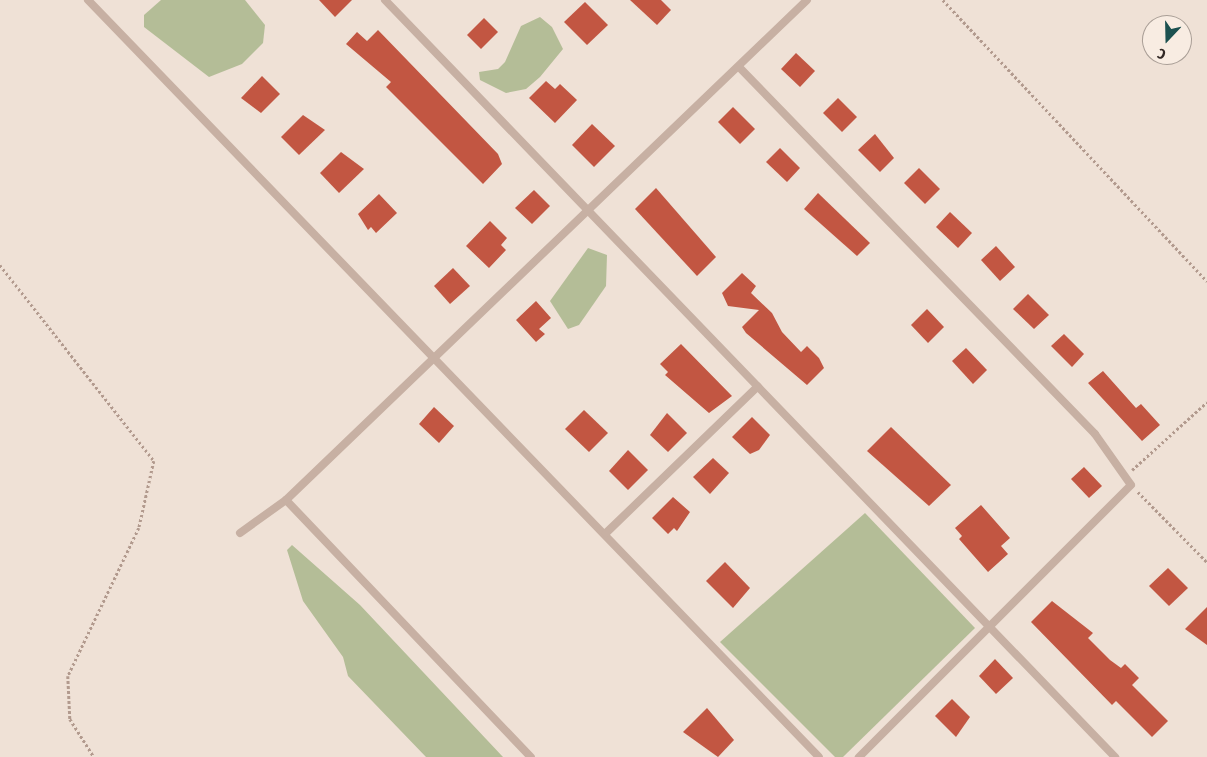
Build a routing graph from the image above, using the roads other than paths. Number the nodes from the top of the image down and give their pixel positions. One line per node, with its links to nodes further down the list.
1 (88, 0): 6 (lane)
2 (385, 0): 5 (lane)
3 (807, 0): 4 (lane)
4 (739, 67): 5 (lane); 11 (lane)
5 (588, 210): 6 (lane); 7 (lane)
6 (437, 357): 8 (lane); 10 (lane)
7 (758, 386): 10 (lane); 11 (lane)
8 (286, 500): 9 (lane); 12 (lane)
9 (240, 533)
10 (606, 534): 13 (lane)
11 (990, 627): 14 (lane); 15 (lane)
12 (531, 757)
13 (819, 757)
14 (859, 757)
15 (1115, 757)

